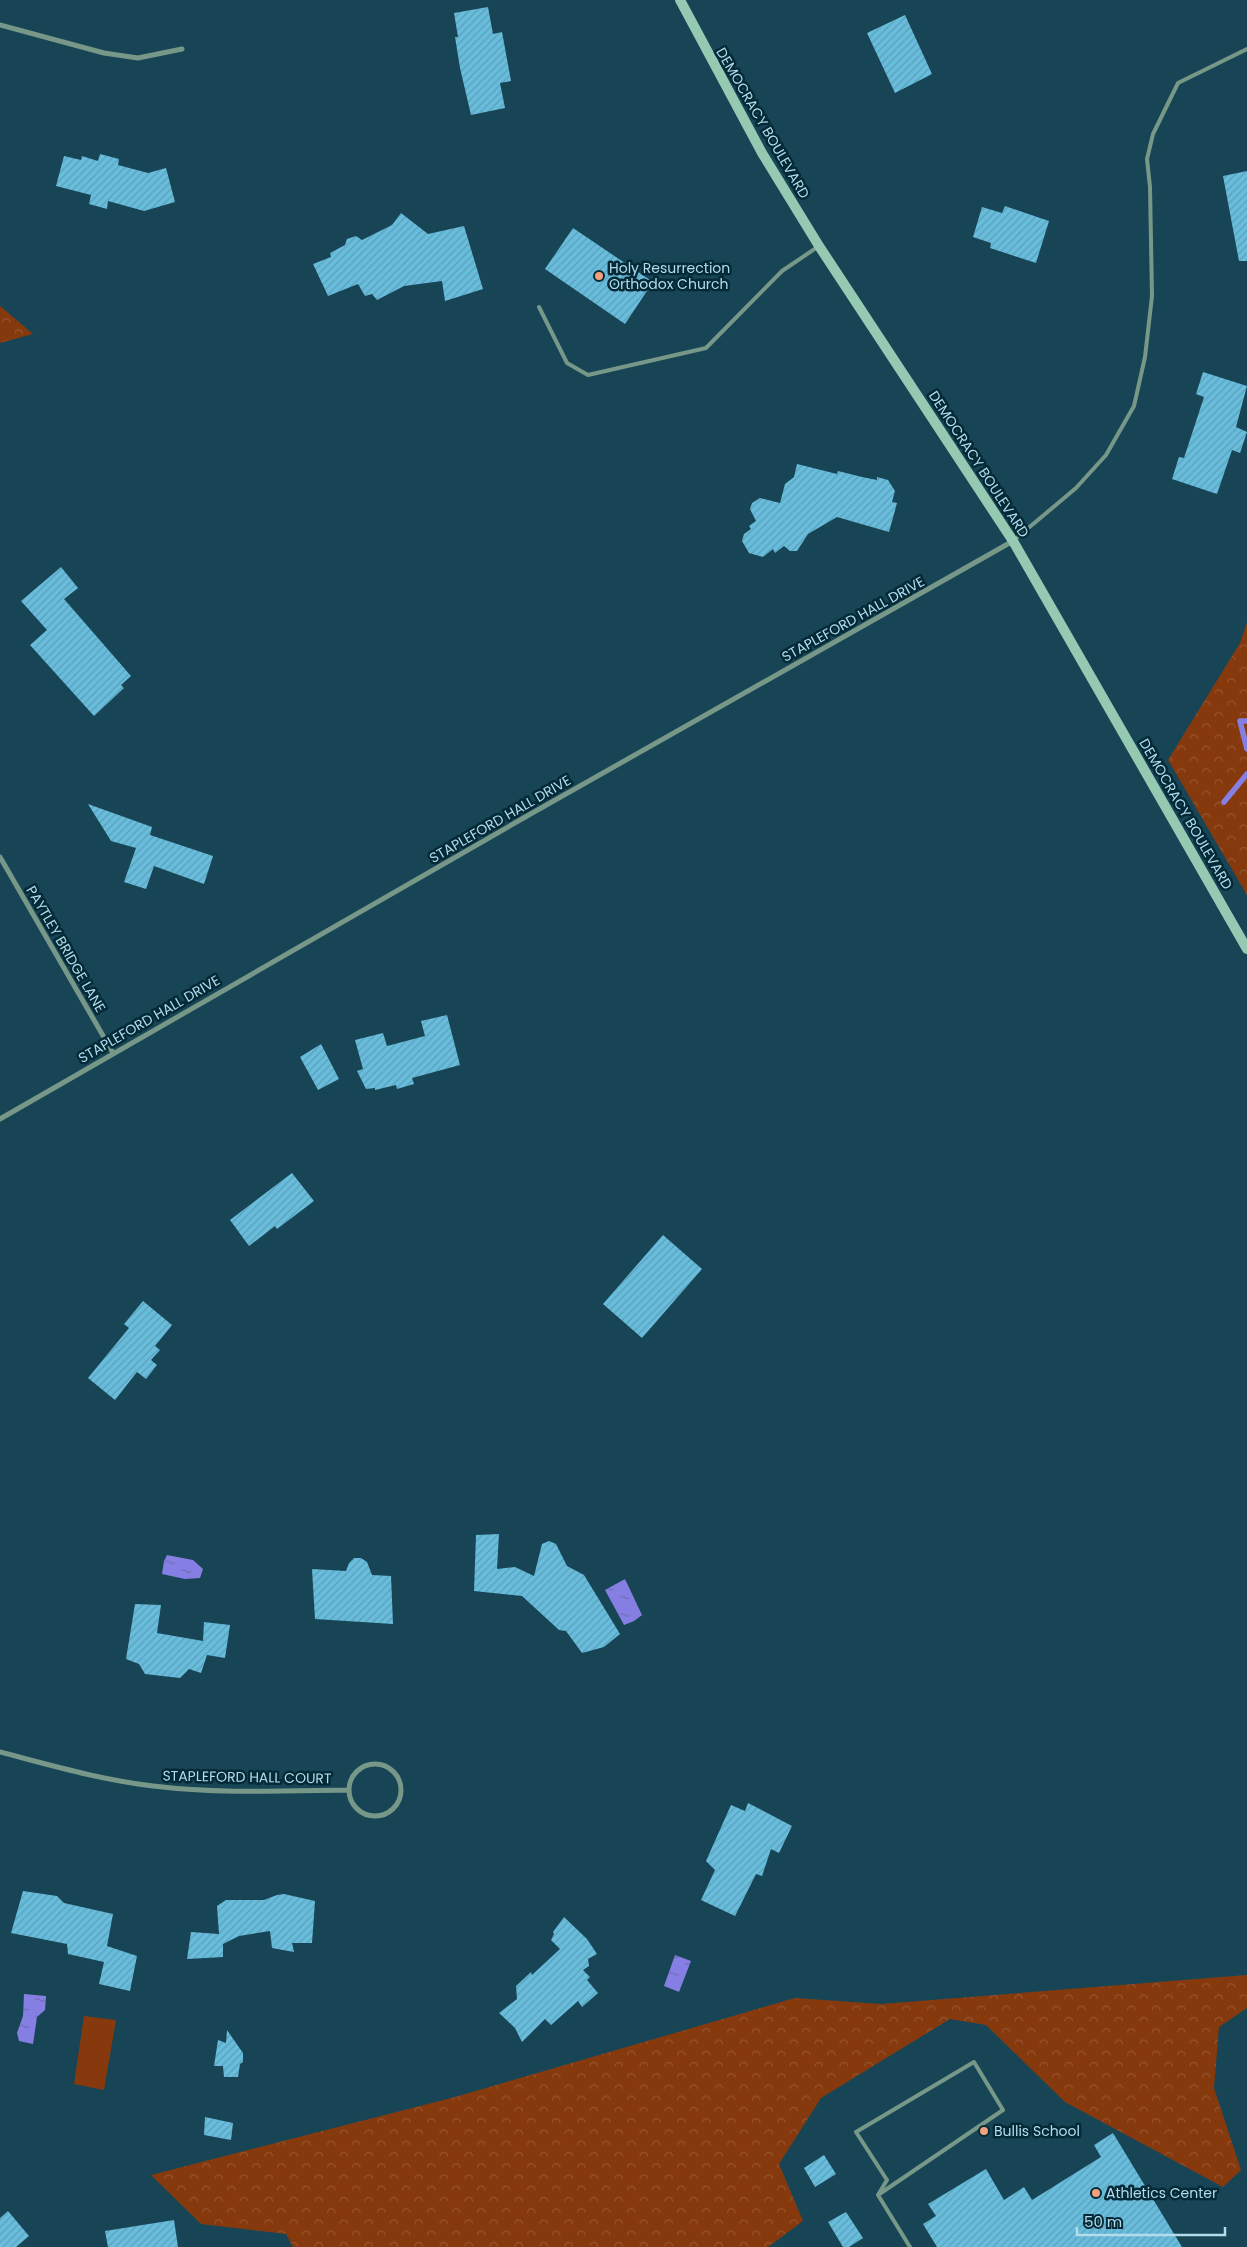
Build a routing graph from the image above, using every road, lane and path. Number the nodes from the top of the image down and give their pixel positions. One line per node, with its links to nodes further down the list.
1 (680, 0): 5 (main road, DEMOCRACY BOULEVARD)
2 (0, 25): 3 (street)
3 (182, 49)
4 (1247, 49): 7 (lane)
5 (819, 246): 6 (lane); 7 (main road, DEMOCRACY BOULEVARD)
6 (539, 307)
7 (1014, 541): 9 (main road, DEMOCRACY BOULEVARD); 10 (street, STAPLEFORD HALL DRIVE)
8 (0, 857): 10 (street, PAYTLEY BRIDGE LANE)
9 (1247, 949)
10 (113, 1053): 11 (street, STAPLEFORD HALL DRIVE)
11 (0, 1119)
12 (0, 1752): 13 (street, STAPLEFORD HALL COURT)
13 (348, 1790): 13 (street, STAPLEFORD HALL COURT)
14 (878, 2195): 14 (lane); 15 (lane)
15 (910, 2247)

